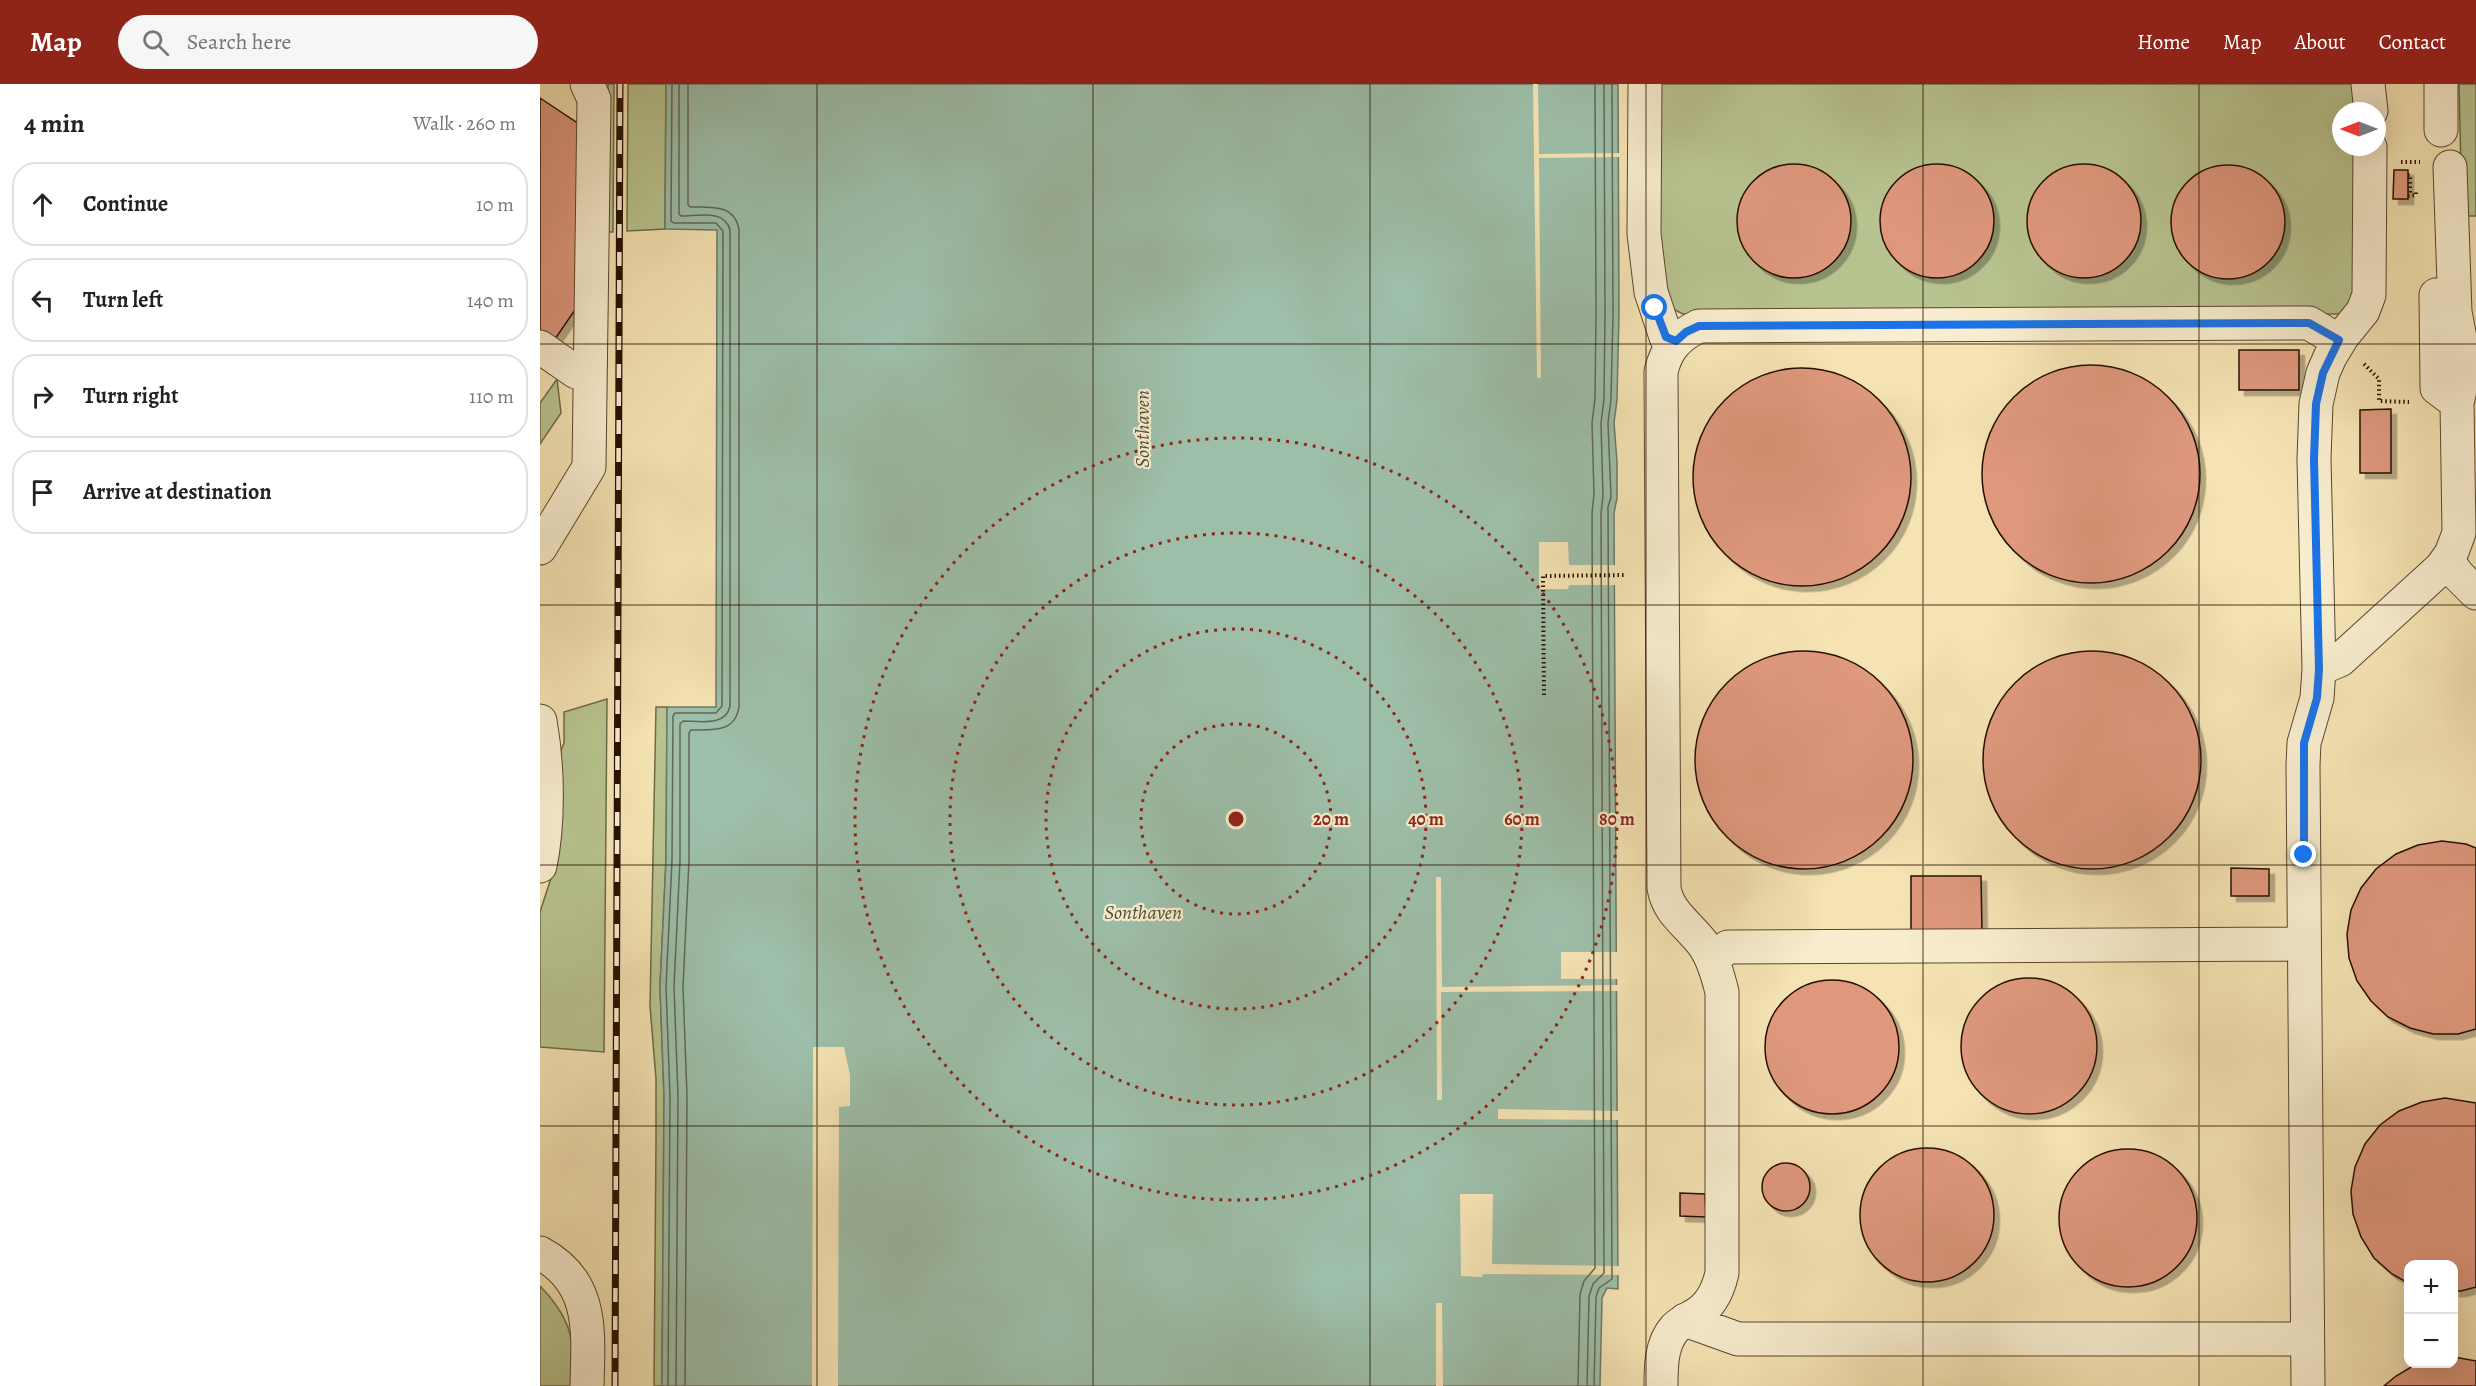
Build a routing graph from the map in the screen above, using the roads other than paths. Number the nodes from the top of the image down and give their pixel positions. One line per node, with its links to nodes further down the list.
1 (587, 84): 13 (street)
2 (1645, 84): 11 (street)
3 (2368, 84): 5 (street)
4 (2441, 84): 6 (street)
5 (2370, 102)
6 (2441, 130)
7 (2370, 156): 10 (street)
8 (2426, 175): 9 (street)
9 (2455, 283): 15 (street)
10 (2339, 340): 11 (street); 17 (street)
11 (1676, 341): 21 (street)
12 (540, 347): 13 (street)
13 (590, 373): 14 (street)
14 (540, 548)
15 (2447, 560): 16 (street); 17 (street)
16 (2476, 593)
17 (2319, 669): 20 (street)
18 (540, 722): 19 (street)
19 (540, 866)
20 (2304, 944): 21 (street); 24 (street)
21 (1712, 959): 23 (street)
22 (540, 1253): 25 (street)
23 (1685, 1320): 24 (street); 26 (street)
24 (2307, 1339): 27 (street)
25 (588, 1386)
26 (1661, 1386)
27 (2308, 1386)

